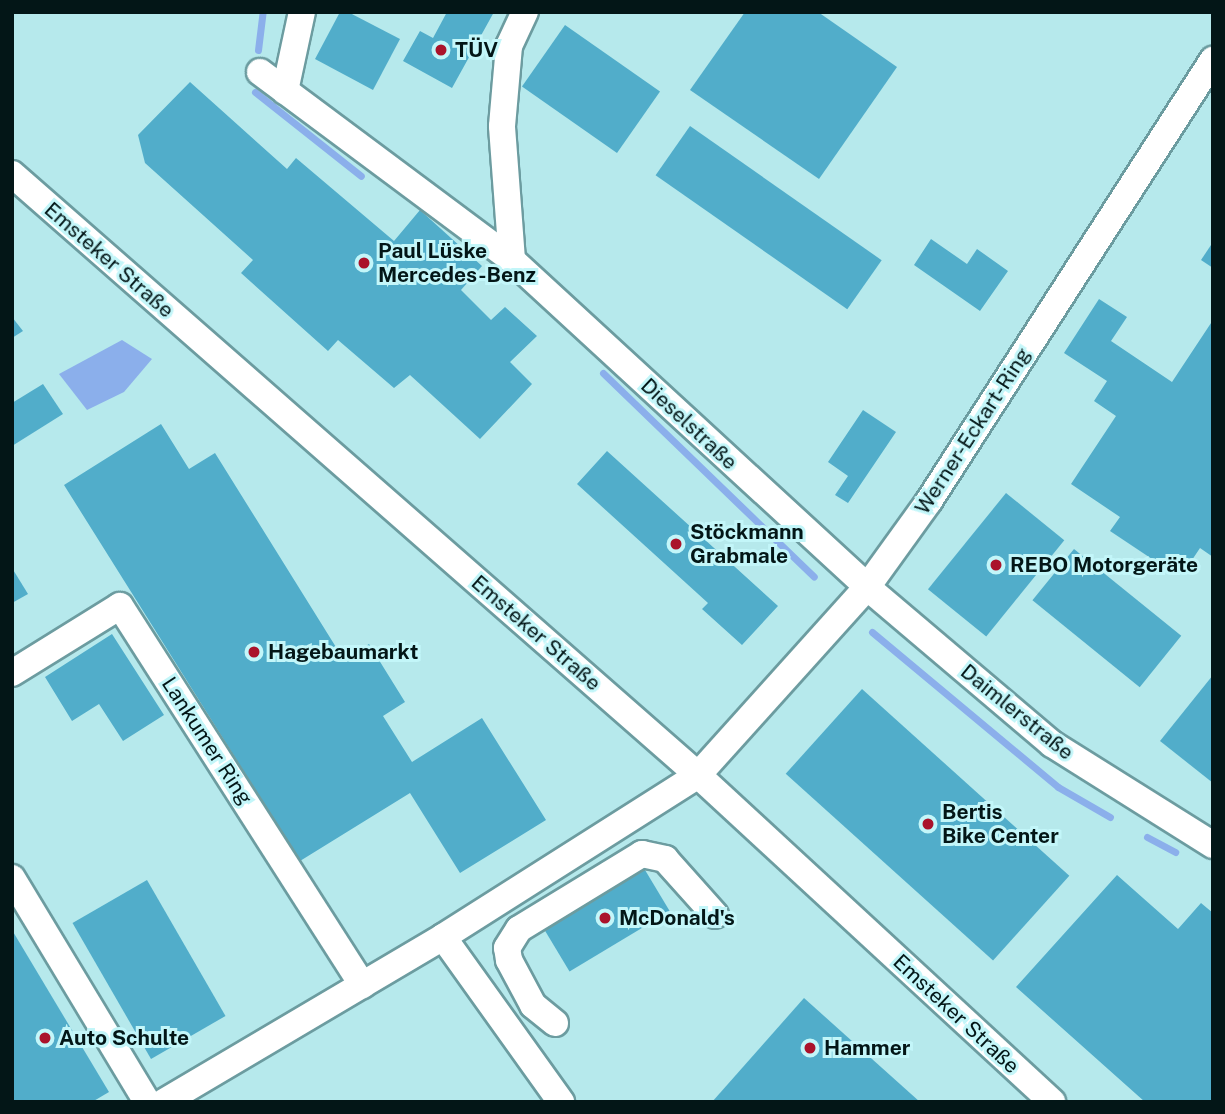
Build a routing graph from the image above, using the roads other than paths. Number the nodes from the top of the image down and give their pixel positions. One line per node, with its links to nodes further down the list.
1 (302, 12): 5 (street)
2 (525, 12): 7 (street)
3 (1213, 60): 8 (street, Werner-Eckart-Ring)
4 (260, 72): 5 (street, Dieselstraße)
5 (285, 91): 7 (street, Dieselstraße)
6 (12, 174): 10 (street, Emsteker Straße)
7 (512, 260): 8 (street, Dieselstraße)
8 (867, 587): 10 (street, Werner-Eckart-Ring); 11 (street, Daimlerstraße)
9 (12, 673): 15 (street, Lankumer Ring)
10 (698, 775): 14 (street); 20 (street, Emsteker Straße)
11 (1213, 845)
12 (12, 878): 17 (street)
13 (715, 915): 16 (street)
14 (443, 937): 15 (street); 19 (street)
15 (362, 985): 18 (street)
16 (555, 1023)
17 (147, 1102)
18 (164, 1102)
19 (561, 1102)
20 (1052, 1102)

